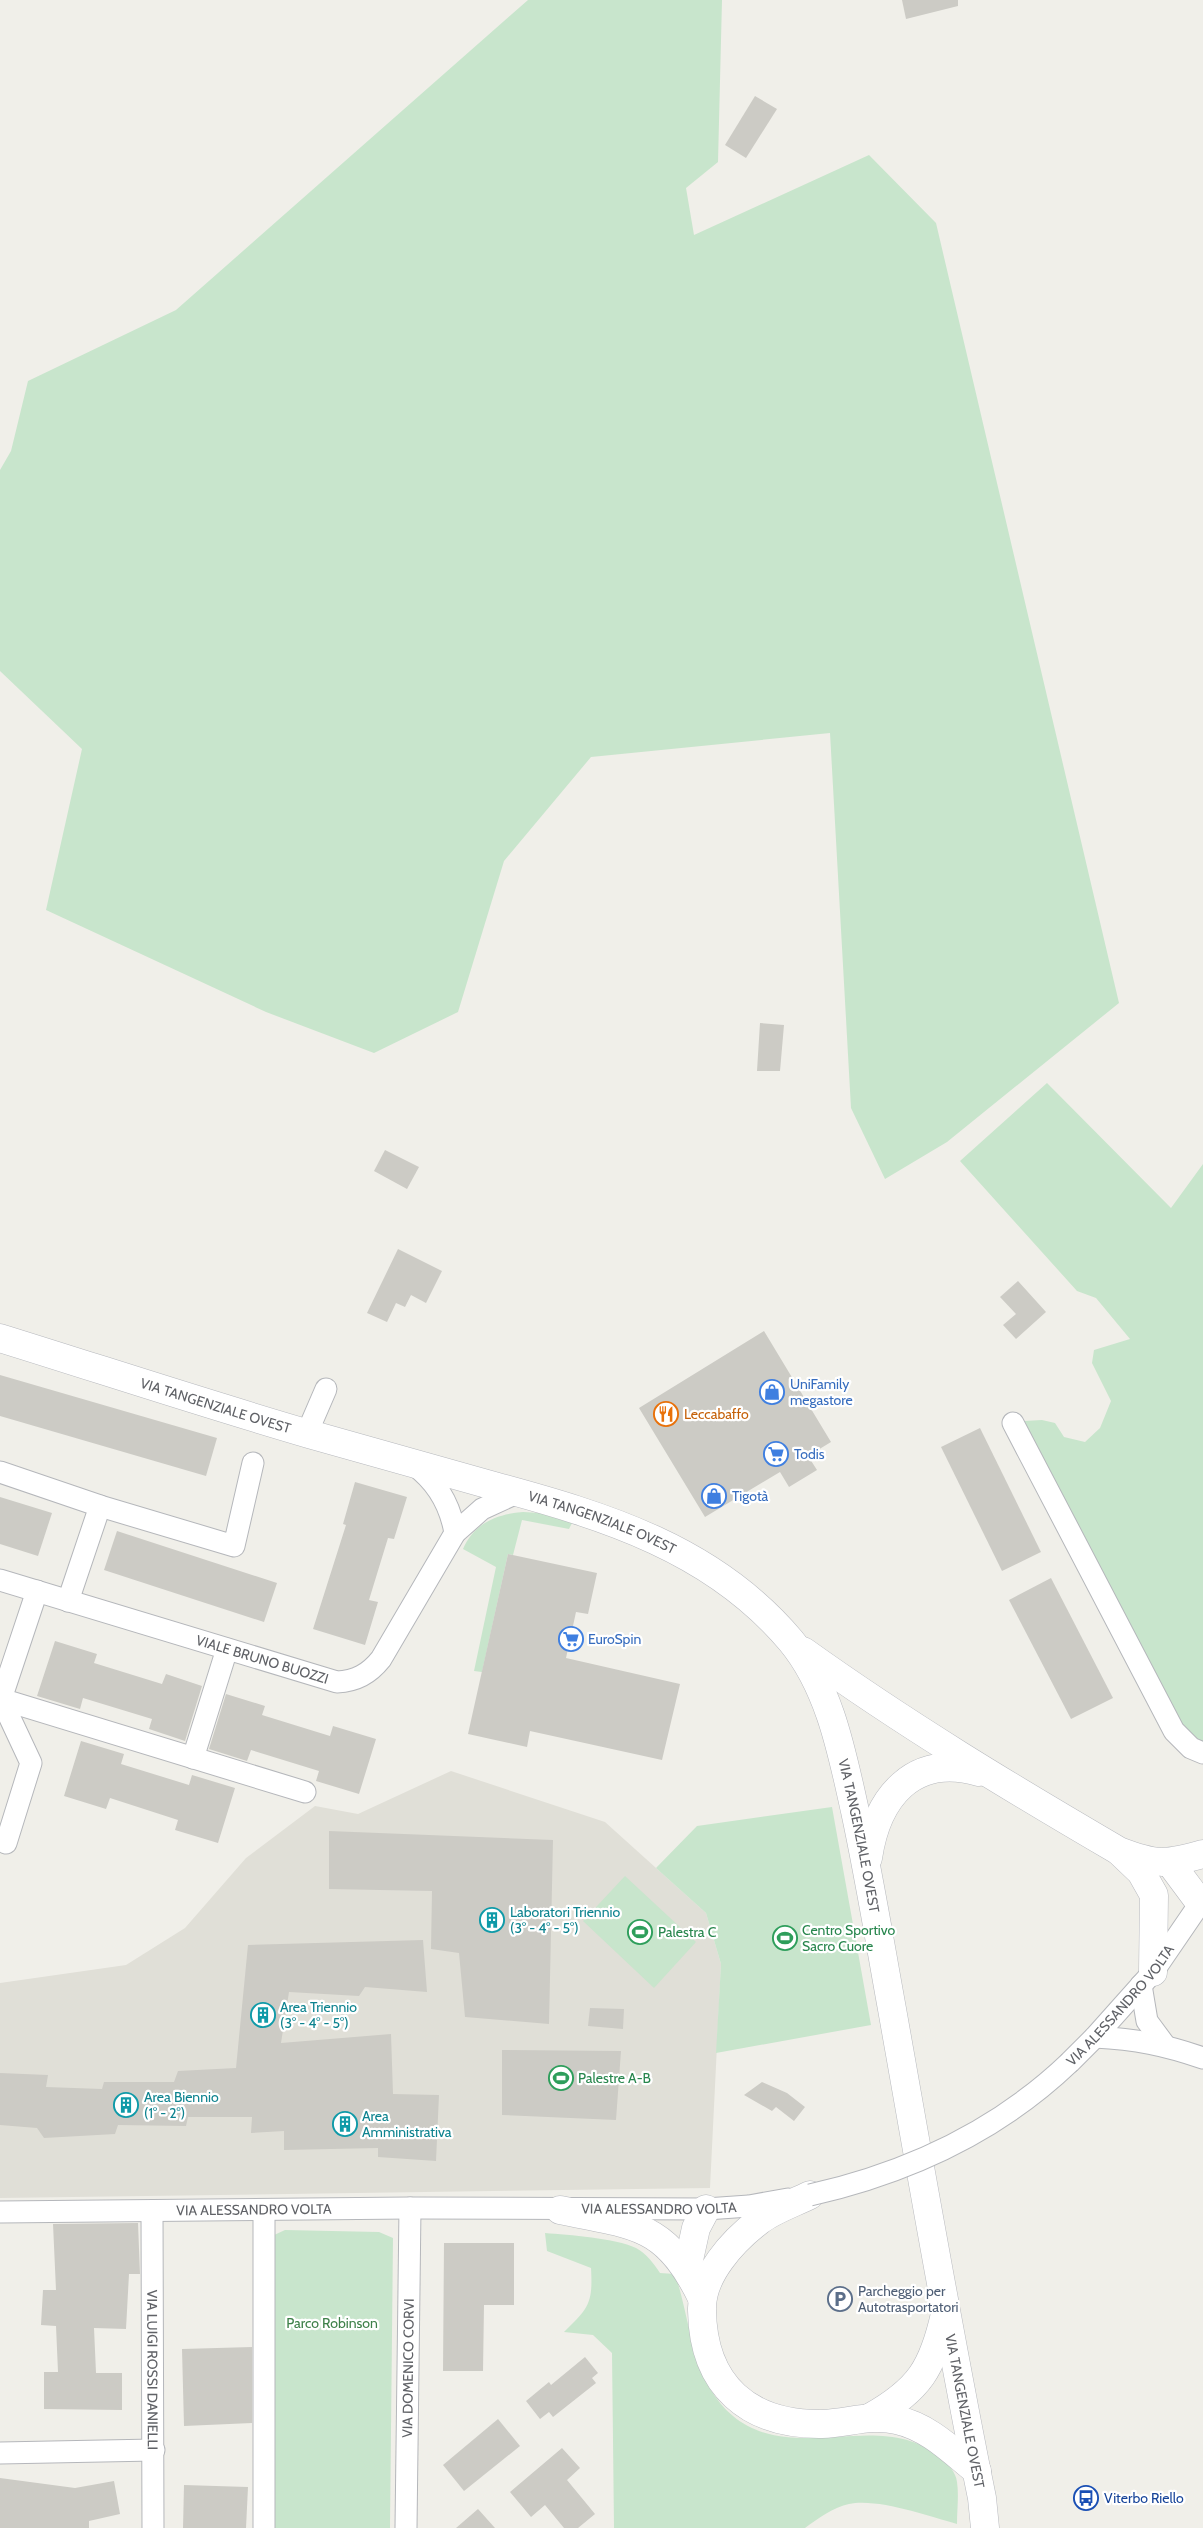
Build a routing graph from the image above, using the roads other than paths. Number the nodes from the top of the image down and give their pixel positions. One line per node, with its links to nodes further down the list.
1 (0, 1338): 4 (main road, VIA TANGENZIALE OVEST)
2 (326, 1389): 4 (street)
3 (1013, 1423): 17 (street)
4 (307, 1433): 5 (main road, VIA TANGENZIALE OVEST)
5 (411, 1462): 8 (main road, VIA TANGENZIALE OVEST); 10 (street)
6 (252, 1463): 9 (street)
7 (0, 1472): 9 (street)
8 (519, 1492): 10 (street, VIA TANGENZIALE OVEST); 14 (main road, VIA TANGENZIALE OVEST)
9 (100, 1506): 13 (street)
10 (455, 1533): 15 (street, VIALE BRUNO BUOZZI)
11 (0, 1580): 12 (street, VIALE BRUNO BUOZZI)
12 (37, 1591): 13 (street, VIALE BRUNO BUOZZI); 16 (street)
13 (68, 1601): 15 (street, VIALE BRUNO BUOZZI)
14 (794, 1644): 19 (main road); 25 (main road, VIA TANGENZIALE OVEST)
15 (227, 1649): 18 (street)
16 (2, 1699): 18 (street); 21 (street)
17 (1203, 1753)
18 (194, 1758): 20 (street)
19 (988, 1774): 22 (main road); 25 (main road)
20 (305, 1792)
21 (6, 1843)
22 (1119, 1851): 24 (main road); 26 (main road)
23 (1203, 1854): 24 (main road)
24 (1171, 1864): 27 (main road)
25 (867, 1865): 42 (main road, VIA TANGENZIALE OVEST)
26 (1154, 1895): 27 (main road); 28 (main road)
27 (1202, 1901): 28 (street, VIA ALESSANDRO VOLTA)
28 (1147, 1978): 29 (street, VIA ALESSANDRO VOLTA); 30 (street)
29 (1115, 2015): 30 (street); 31 (street, VIA ALESSANDRO VOLTA)
30 (1147, 2021): 32 (street)
31 (1095, 2037): 32 (street); 34 (street, VIA ALESSANDRO VOLTA, bridge)
32 (1164, 2044): 33 (street)
33 (1203, 2058)
34 (810, 2195): 36 (street, VIA ALESSANDRO VOLTA); 41 (main road)
35 (410, 2208): 37 (street, VIA ALESSANDRO VOLTA); 39 (street, VIA ALESSANDRO VOLTA); 50 (street, VIA DOMENICO CORVI)
36 (706, 2209): 37 (street, VIA ALESSANDRO VOLTA); 41 (main road)
37 (560, 2210): 41 (main road)
38 (152, 2211): 39 (street, VIA ALESSANDRO VOLTA); 40 (street, VIA ALESSANDRO VOLTA); 44 (street, VIA LUIGI ROSSI DANIELLI)
39 (264, 2211): 49 (street)
40 (0, 2212)
41 (700, 2269): 43 (main road)
42 (946, 2310): 43 (main road); 46 (main road, VIA TANGENZIALE OVEST)
43 (870, 2417): 46 (main road)
44 (154, 2450): 45 (street); 48 (street, VIA LUIGI ROSSI DANIELLI)
45 (0, 2453)
46 (977, 2471): 47 (main road, VIA TANGENZIALE OVEST)
47 (990, 2527)
48 (153, 2528)
49 (264, 2528)
50 (406, 2528)

